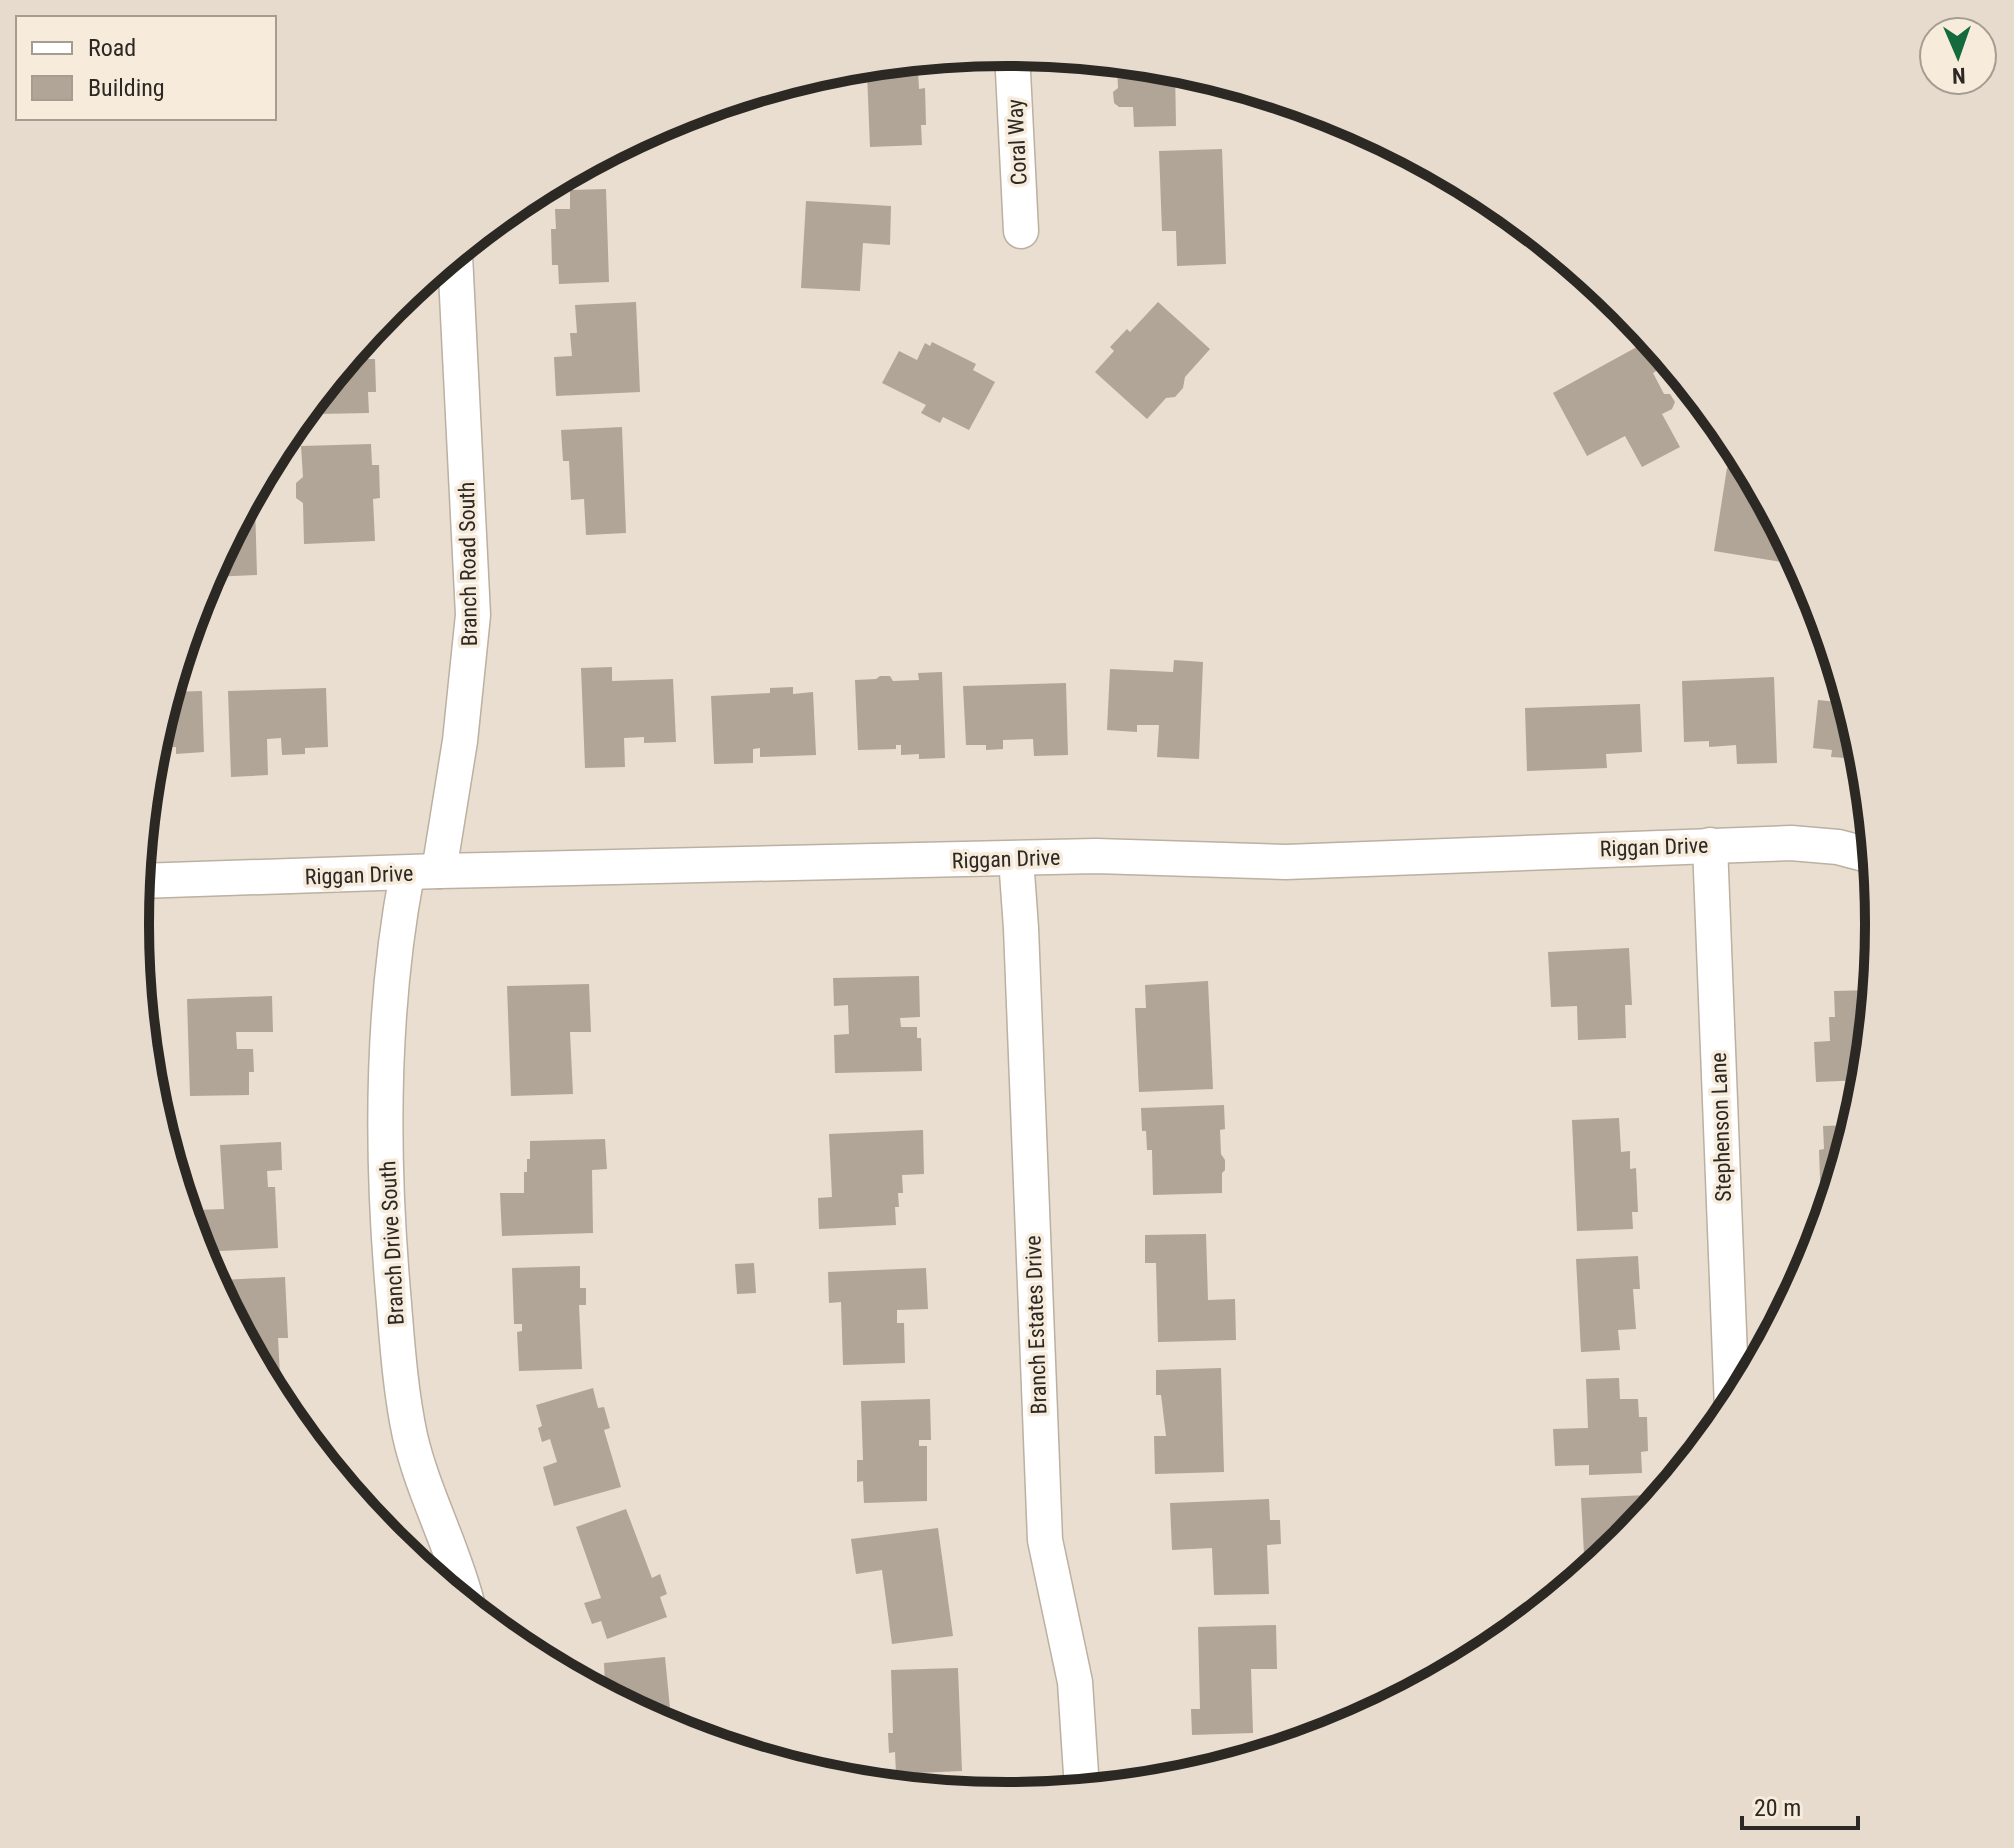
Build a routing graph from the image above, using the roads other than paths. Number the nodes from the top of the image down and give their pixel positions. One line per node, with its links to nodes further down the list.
1 (1013, 66): 2 (street, Coral Way)
2 (1021, 231)
3 (456, 267): 7 (street, Branch Road South)
4 (1710, 845): 5 (street, Riggan Drive); 6 (street, Riggan Drive); 9 (street, Stephenson Lane)
5 (1862, 853)
6 (1016, 859): 7 (street, Riggan Drive); 11 (street, Branch Estates Drive)
7 (423, 872): 8 (street, Riggan Drive); 10 (street, Branch Drive South)
8 (151, 881)
9 (1731, 1383)
10 (461, 1585)
11 (1081, 1778)

